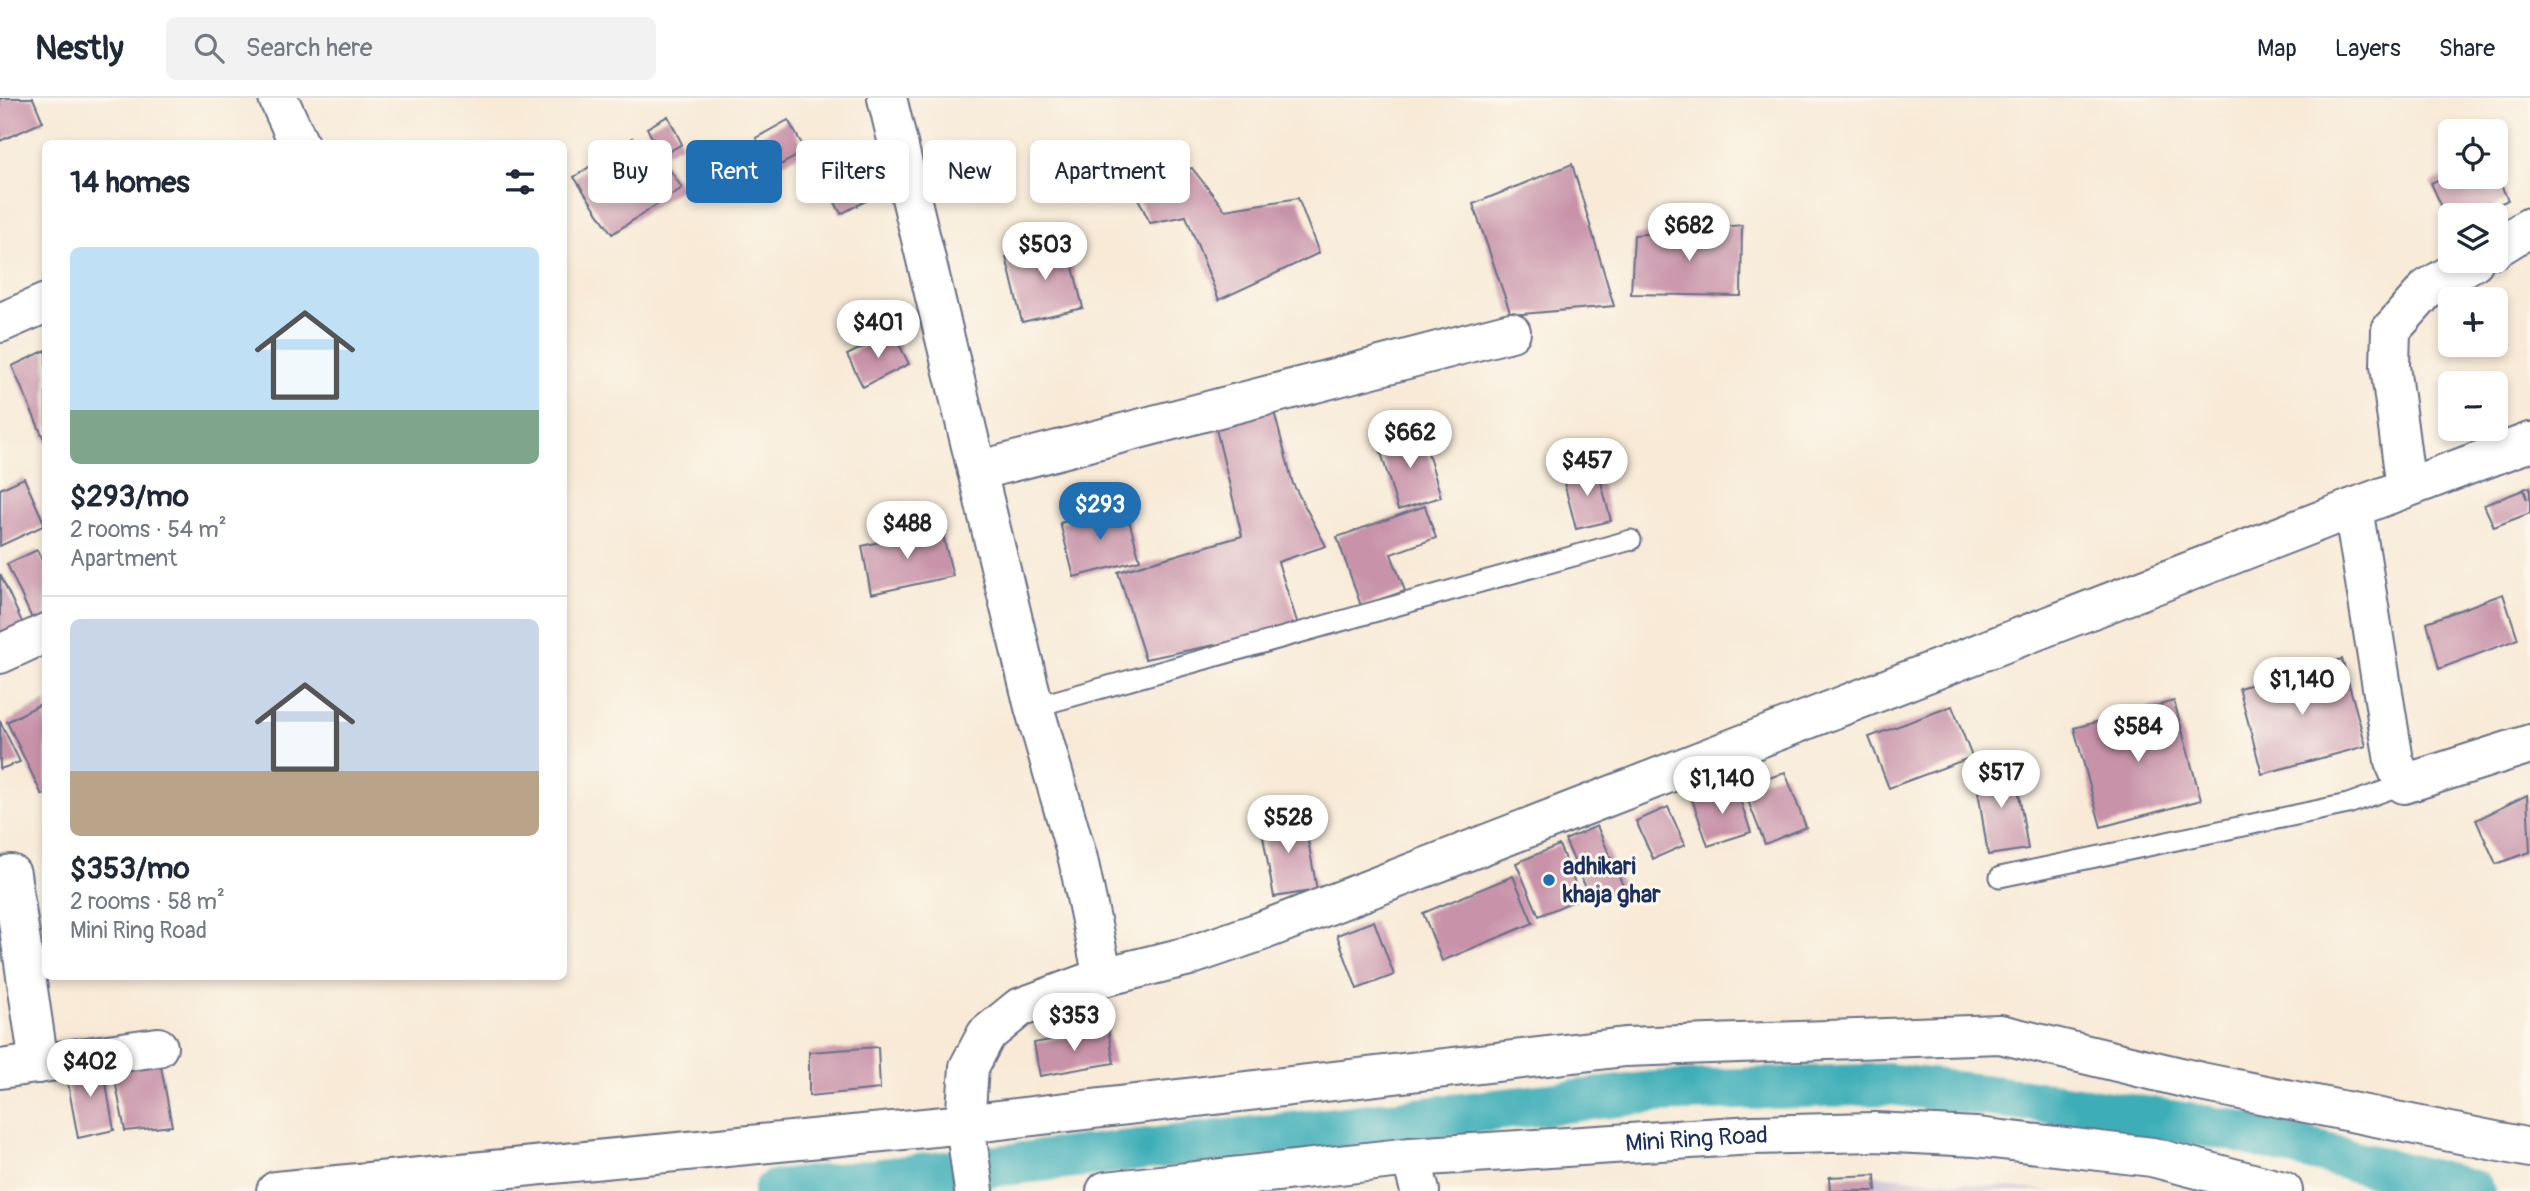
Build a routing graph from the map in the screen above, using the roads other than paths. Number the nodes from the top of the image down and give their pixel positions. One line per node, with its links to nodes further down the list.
1 (278, 98): 3 (street)
2 (887, 98): 11 (street)
3 (297, 140)
4 (2530, 227): 5 (street)
5 (2508, 241)
6 (2454, 273): 12 (street)
7 (42, 305): 8 (street)
8 (0, 323)
9 (1511, 332): 11 (street)
10 (2530, 442): 12 (street)
11 (977, 471): 17 (street)
12 (2406, 488): 13 (street)
13 (2353, 508): 19 (street); 22 (street)
14 (1631, 540): 17 (lane)
15 (42, 635): 16 (street)
16 (0, 654)
17 (1034, 707): 22 (street)
18 (2530, 744): 19 (street)
19 (2404, 784): 21 (lane)
20 (10, 874): 24 (street)
21 (2000, 877)
22 (1103, 977): 26 (street)
23 (158, 1047): 24 (street)
24 (39, 1064): 25 (street)
25 (0, 1069)
26 (967, 1138): 27 (street); 29 (street); 30 (street)
27 (2530, 1148)
28 (1415, 1174): 31 (street, Mini Ring Road); 32 (street, Mini Ring Road)
29 (276, 1191)
30 (974, 1191)
31 (1106, 1191)
32 (2283, 1191)

